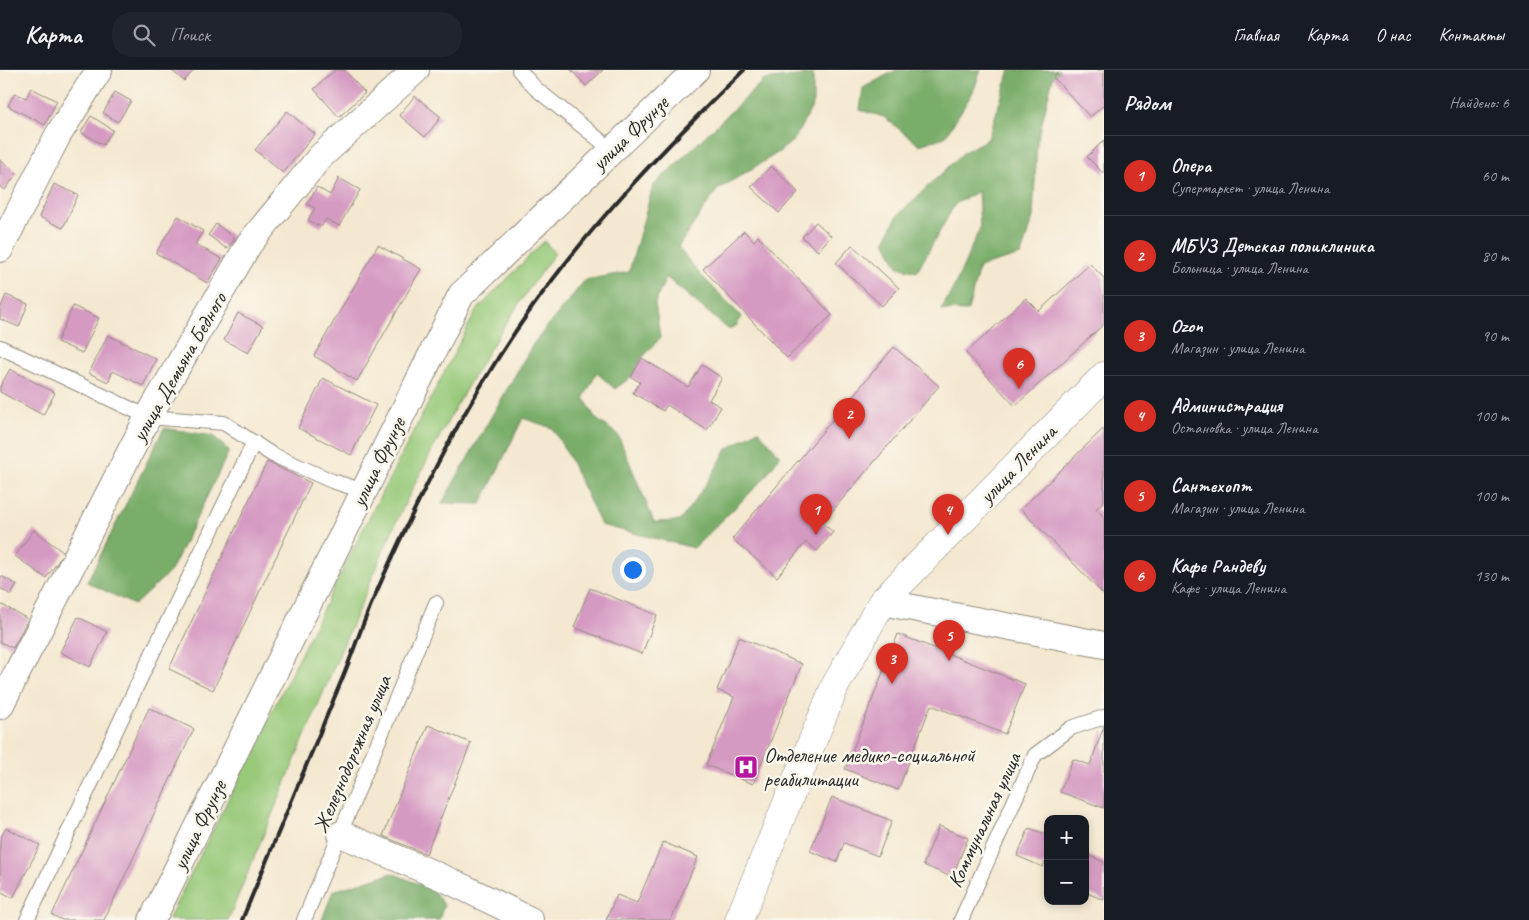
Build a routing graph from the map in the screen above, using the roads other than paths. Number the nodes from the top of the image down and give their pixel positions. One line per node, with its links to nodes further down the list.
1 (100, 70): 6 (street)
2 (416, 70): 9 (street, улица Демьяна Бедного)
3 (519, 70): 5 (lane)
4 (696, 70): 5 (street, улица Фрунзе)
5 (612, 150): 11 (street, улица Фрунзе)
6 (0, 249)
7 (0, 347): 9 (lane)
8 (1104, 376): 12 (main road, улица Ленина)
9 (148, 417): 10 (lane); 15 (street, улица Демьяна Бедного)
10 (254, 442): 11 (lane); 18 (lane)
11 (364, 491): 19 (street, улица Фрунзе)
12 (882, 602): 14 (street); 22 (main road, улица Ленина)
13 (436, 603): 17 (lane, Железнодорожная улица)
14 (1104, 645)
15 (0, 706)
16 (1104, 717): 23 (lane, Коммунальная улица)
17 (341, 834): 20 (lane, Железнодорожная улица); 21 (street)
18 (28, 920)
19 (152, 920)
20 (304, 920)
21 (530, 920)
22 (739, 920)
23 (961, 920)

